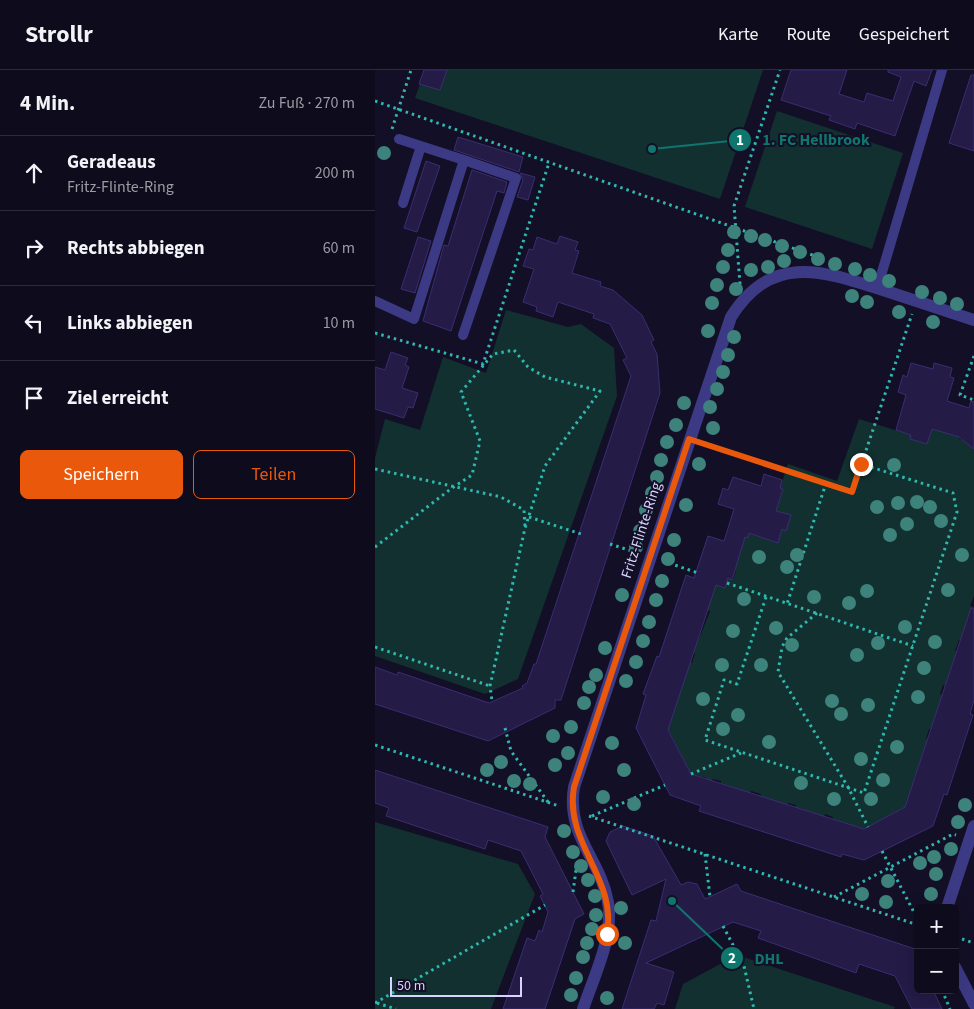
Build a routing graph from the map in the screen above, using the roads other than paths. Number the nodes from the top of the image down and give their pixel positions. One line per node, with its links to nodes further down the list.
1 (942, 70): 6 (lane)
2 (394, 138): 3 (lane)
3 (421, 146): 4 (lane); 5 (lane)
4 (464, 160): 7 (lane); 9 (lane)
5 (403, 203)
6 (877, 288): 8 (street, Fritz-Flinte-Ring); 14 (street, Fritz-Flinte-Ring)
7 (375, 300)
8 (974, 320)
9 (463, 335)
10 (972, 832): 11 (street)
11 (948, 904)
12 (959, 975): 13 (street)
13 (974, 1004)
14 (583, 1009)

